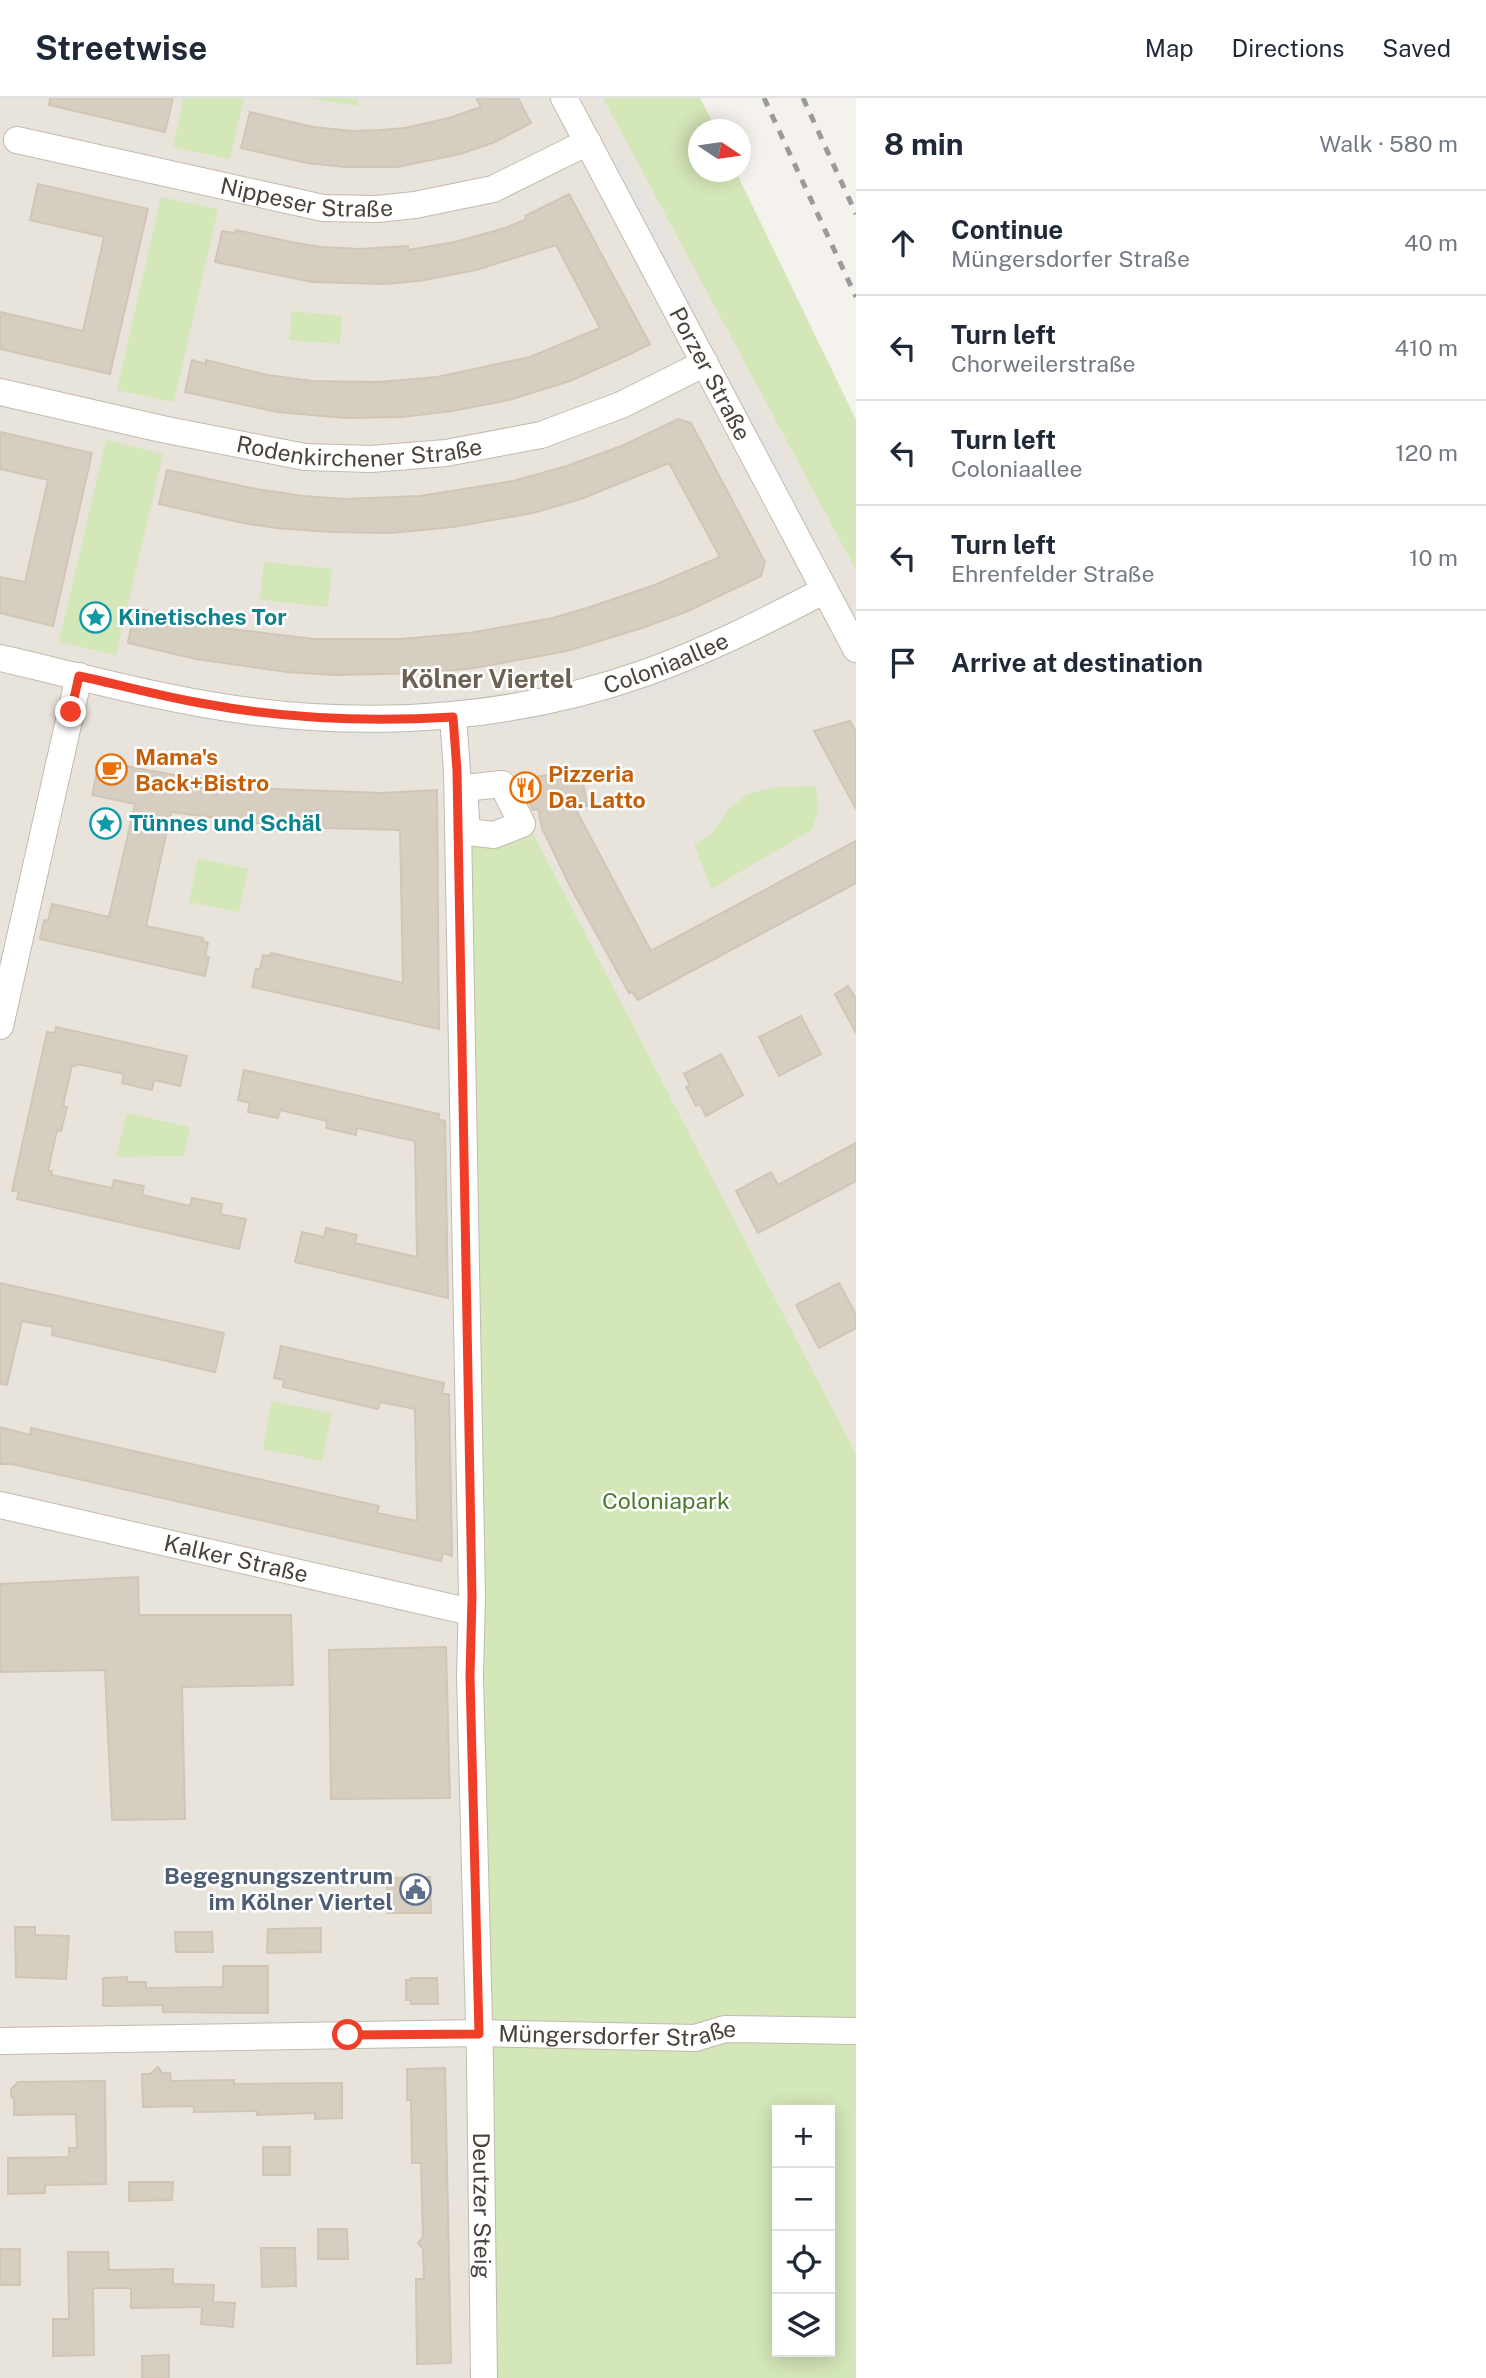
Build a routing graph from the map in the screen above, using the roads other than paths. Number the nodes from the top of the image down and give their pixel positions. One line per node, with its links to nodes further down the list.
1 (564, 98): 3 (street, Porzer Straße)
2 (17, 140): 3 (street, Nippeser Straße)
3 (588, 142): 4 (street, Porzer Straße)
4 (705, 363): 5 (street, Rodenkirchener Straße); 6 (street, Porzer Straße)
5 (0, 392)
6 (824, 591): 7 (street, Porzer Straße); 10 (street, Coloniaallee)
7 (856, 649)
8 (0, 658): 9 (street, Coloniaallee)
9 (79, 676): 10 (street, Coloniaallee); 11 (street)
10 (453, 717): 13 (street, Deutzer Steig)
11 (0, 1026)
12 (0, 1505): 13 (street, Kalker Straße)
13 (471, 1612): 15 (street, Deutzer Steig)
14 (856, 2031): 15 (street, Müngersdorfer Straße)
15 (479, 2034): 16 (street, Müngersdorfer Straße); 17 (street, Deutzer Steig)
16 (0, 2040)
17 (484, 2378)

